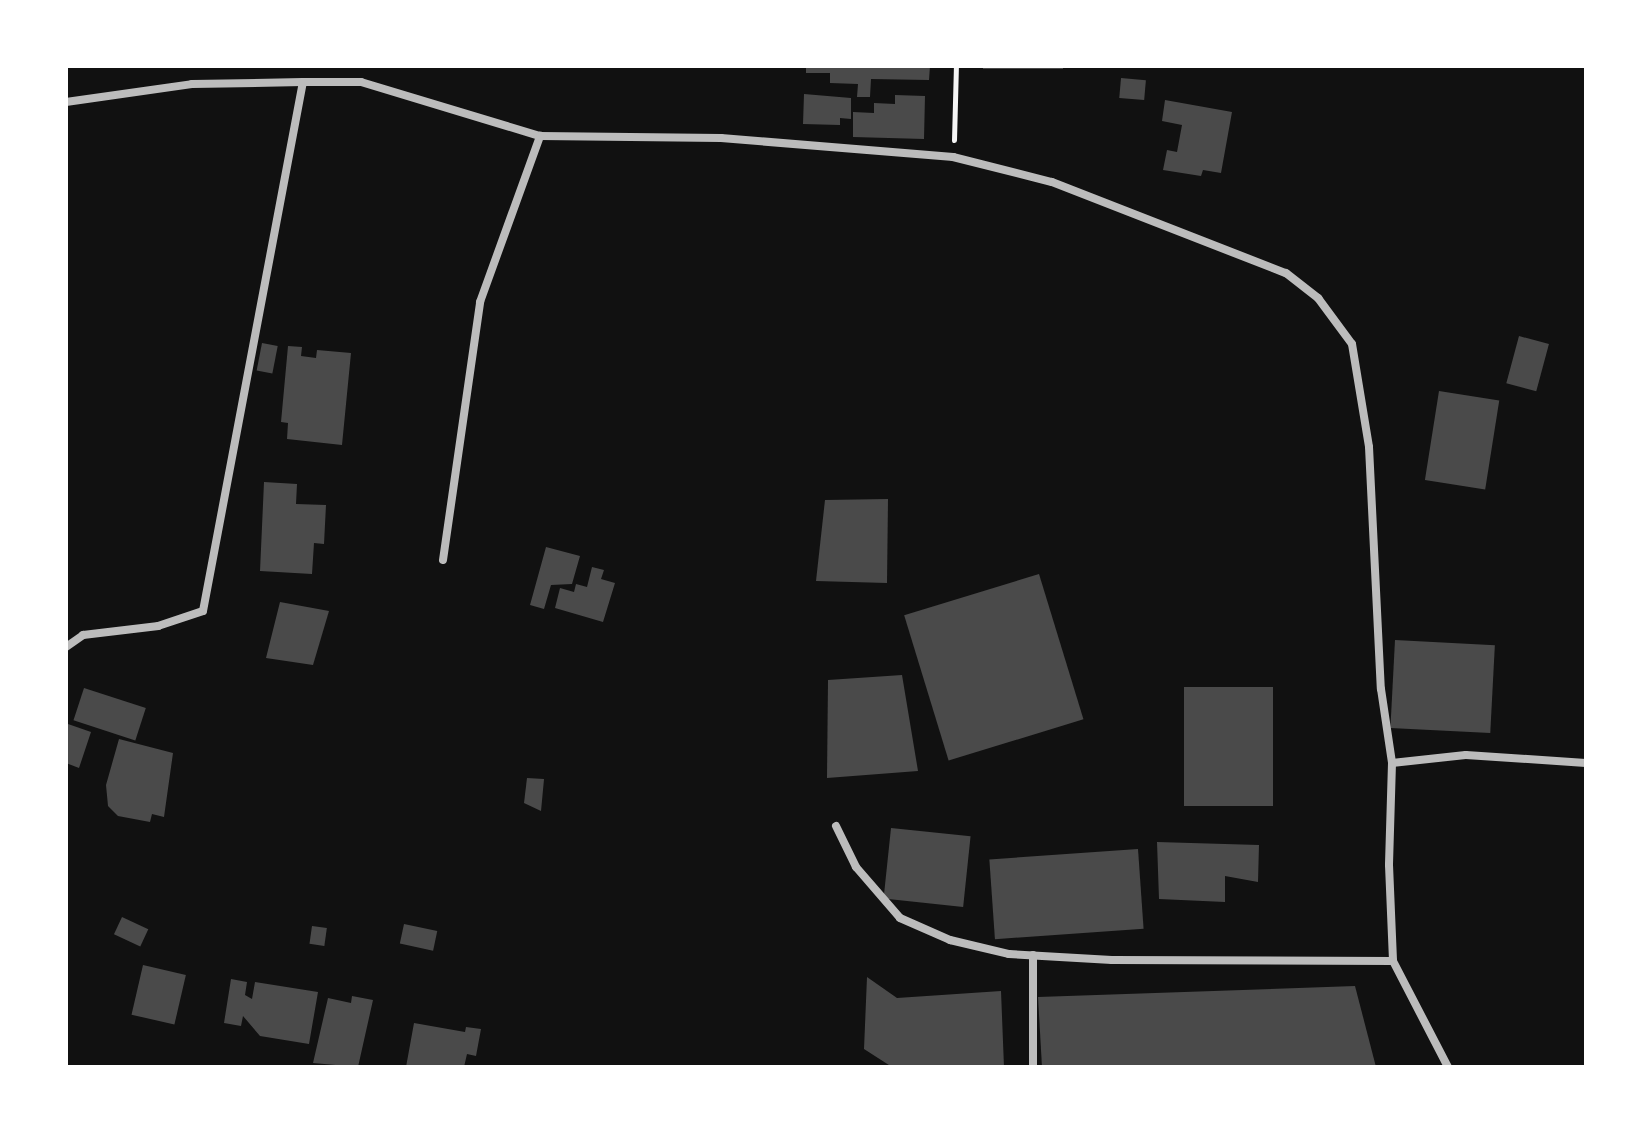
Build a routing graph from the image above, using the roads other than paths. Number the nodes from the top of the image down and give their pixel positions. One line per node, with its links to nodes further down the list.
1 (303, 82): 2 (street); 3 (street); 5 (street)
2 (66, 102)
3 (540, 136): 4 (street); 6 (street)
4 (443, 560)
5 (66, 647)
6 (1392, 763): 7 (street); 10 (street)
7 (1586, 763)
8 (836, 826): 9 (street)
9 (1033, 955): 10 (street); 11 (street)
10 (1393, 961): 12 (street)
11 (1033, 1067)
12 (1448, 1067)

